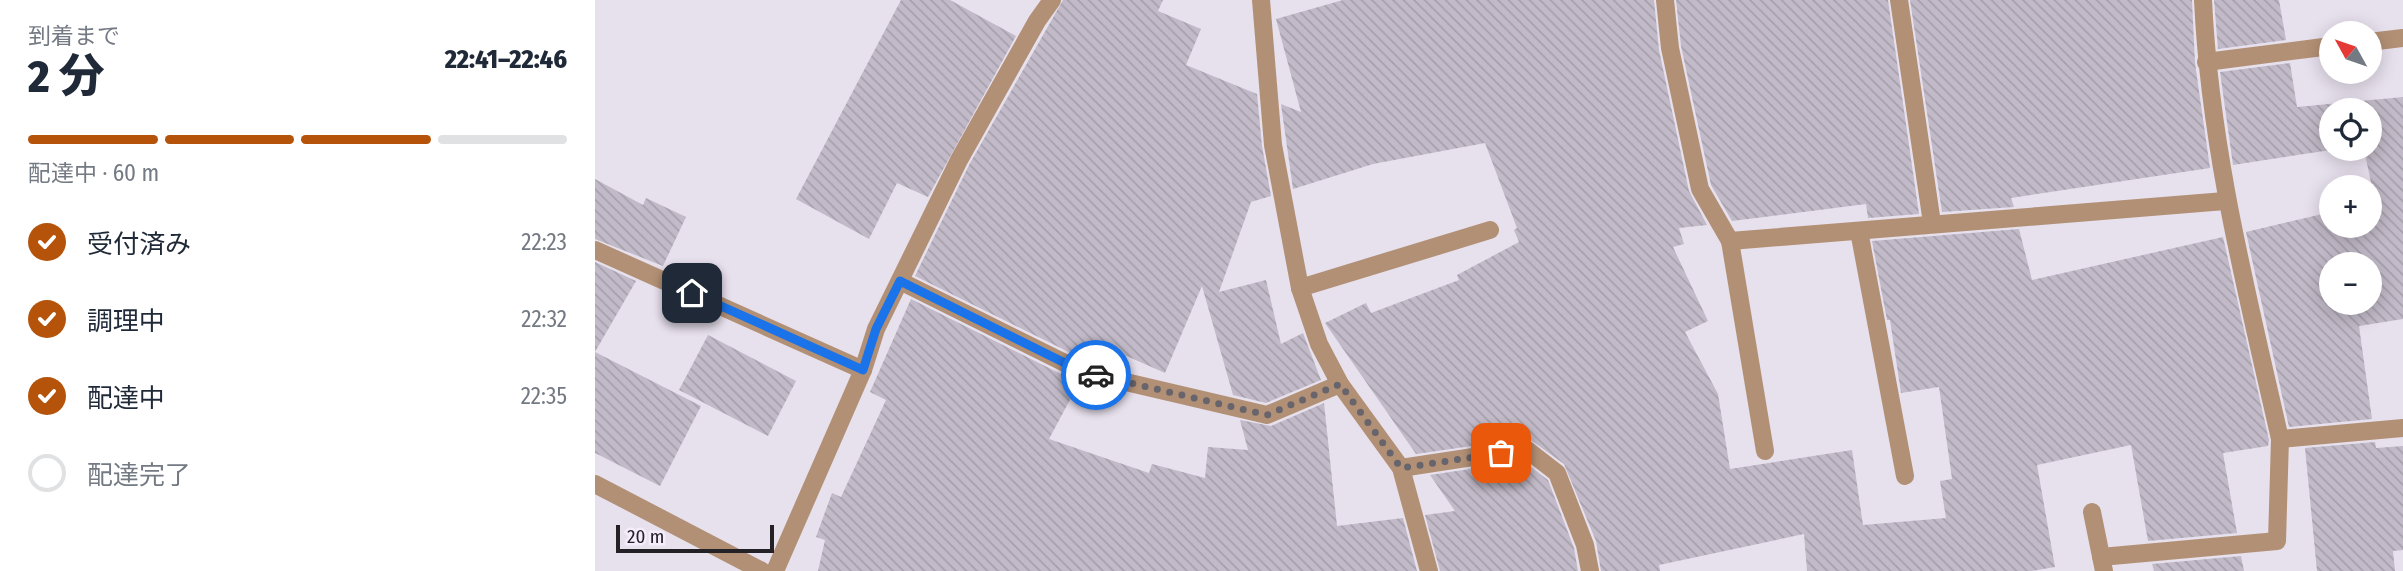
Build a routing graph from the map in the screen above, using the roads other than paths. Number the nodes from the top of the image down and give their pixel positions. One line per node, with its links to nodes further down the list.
1 (1052, 0): 16 (street)
2 (1261, 0): 17 (street)
3 (1665, 0): 14 (street)
4 (1899, 0): 11 (street)
5 (2203, 0): 9 (street)
6 (2403, 37): 7 (street)
7 (2382, 39)
8 (2319, 48): 9 (street)
9 (2206, 62): 10 (street)
10 (2225, 201): 11 (street); 21 (street)
11 (1932, 223): 13 (street)
12 (1490, 229): 17 (street)
13 (1859, 231): 14 (street); 24 (street)
14 (1730, 241): 22 (street)
15 (595, 250): 18 (street)
16 (900, 281): 18 (street); 19 (street)
17 (1300, 288): 19 (street)
18 (863, 370): 29 (street)
19 (1340, 384): 23 (street)
20 (2403, 428): 21 (street)
21 (2280, 439): 27 (street)
22 (1765, 451)
23 (1401, 468): 30 (street); 31 (street)
24 (1905, 476)
25 (595, 484): 28 (street)
26 (2092, 512): 27 (street)
27 (2102, 564)
28 (761, 571)
29 (775, 571)
30 (1429, 571)
31 (1590, 571)

